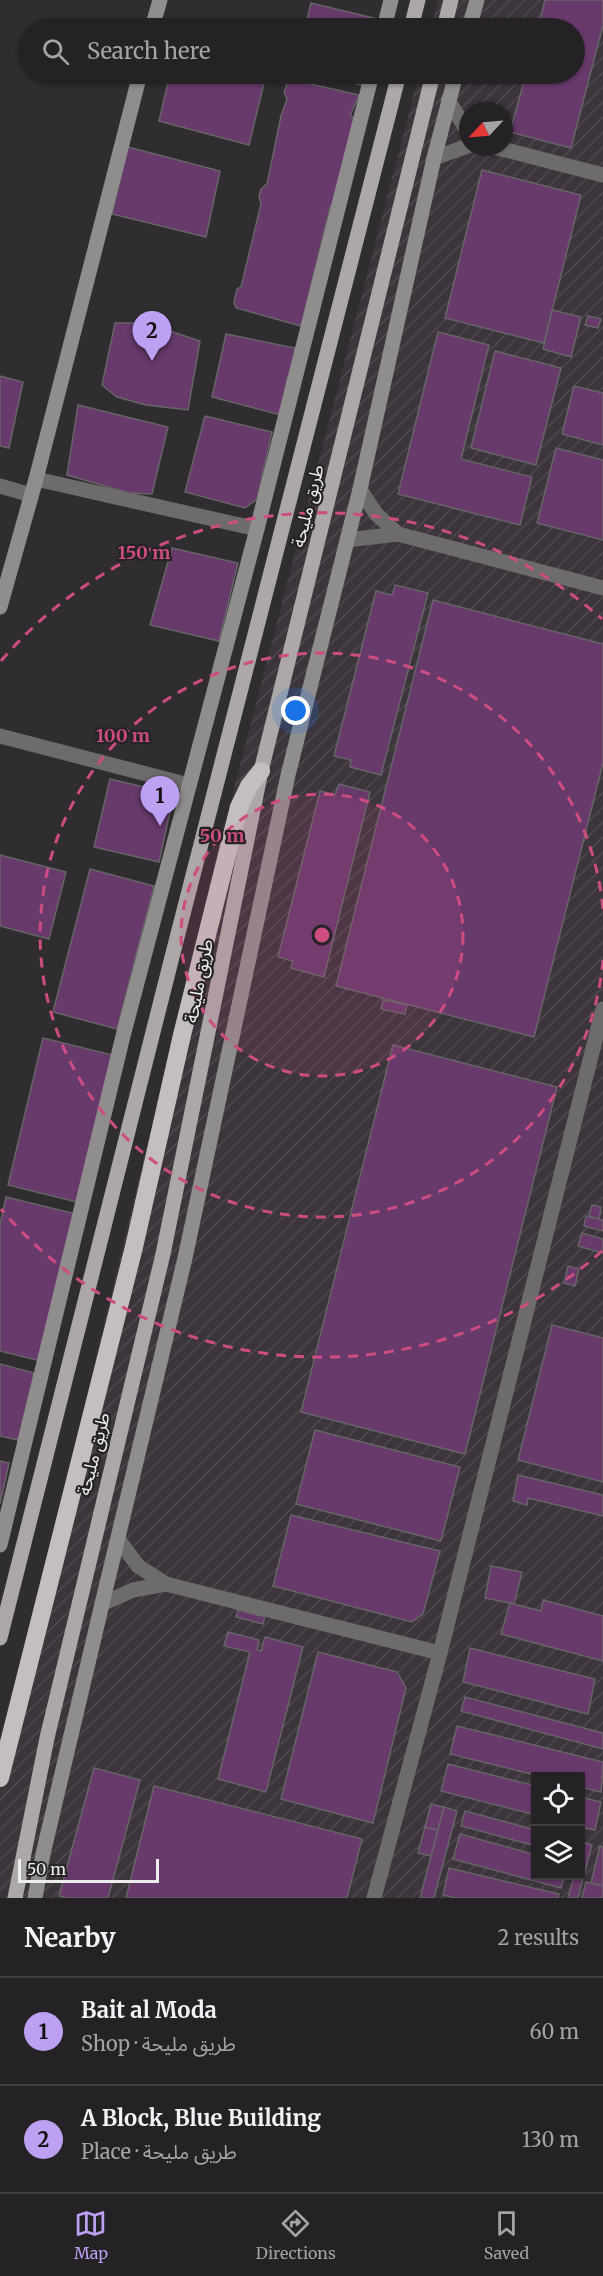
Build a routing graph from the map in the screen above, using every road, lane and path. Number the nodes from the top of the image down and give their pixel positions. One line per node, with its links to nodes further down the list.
1 (392, 0): 7 (street)
2 (418, 0): 8 (main road)
3 (451, 0): 9 (main road)
4 (477, 0): 10 (street)
5 (156, 1): 6 (street)
6 (153, 18)
7 (387, 18)
8 (414, 18)
9 (446, 18)
10 (472, 18)
11 (137, 84): 22 (street)
12 (369, 84): 26 (street)
13 (396, 84): 38 (main road, طريق مليحة)
14 (431, 84): 32 (main road, طريق مليحة)
15 (453, 84): 16 (street)
16 (448, 100): 17 (street); 20 (street)
17 (459, 118)
18 (459, 149): 20 (street)
19 (513, 152): 21 (street)
20 (434, 158): 24 (street)
21 (603, 175)
22 (36, 479): 25 (street); 26 (street)
23 (0, 486): 25 (street)
24 (360, 489): 27 (street); 28 (street)
25 (31, 495): 30 (street)
26 (257, 529): 33 (street)
27 (398, 534): 28 (street); 29 (street)
28 (347, 540): 35 (street)
29 (603, 588)
30 (0, 607)
31 (0, 736): 33 (street)
32 (261, 771): 42 (highway); 43 (main road, طريق مليحة)
33 (189, 785): 36 (street)
34 (603, 1009): 41 (street)
35 (118, 1539): 37 (street); 39 (street)
36 (0, 1545)
37 (166, 1584): 39 (street); 41 (street)
38 (4, 1598): 40 (main road, طريق مليحة)
39 (102, 1604): 44 (street)
40 (0, 1638)
41 (440, 1653): 45 (street)
42 (0, 1778)
43 (15, 1898)
44 (35, 1898)
45 (374, 1898)

